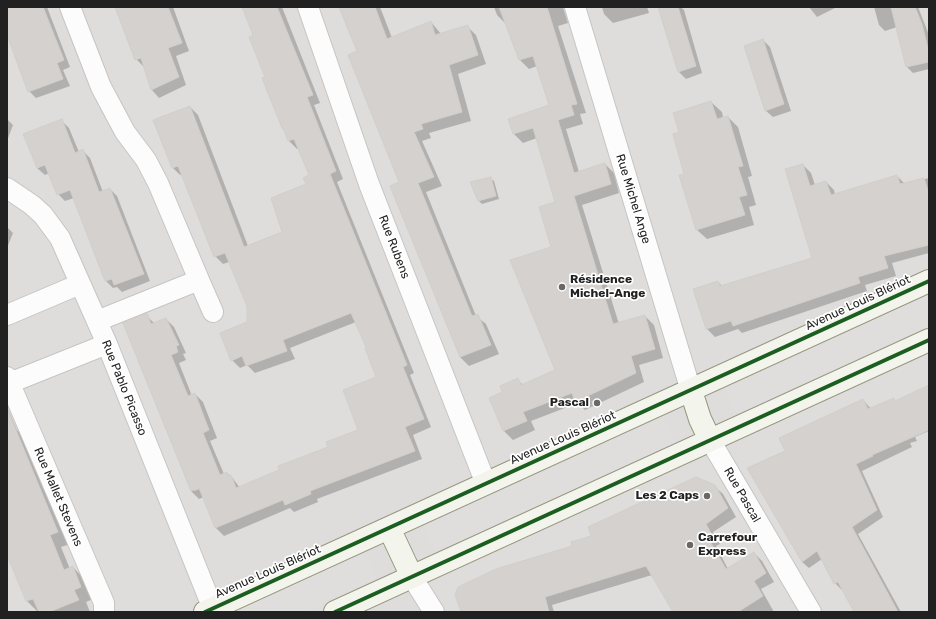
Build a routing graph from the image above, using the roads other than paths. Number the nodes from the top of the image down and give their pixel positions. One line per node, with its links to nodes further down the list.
1 (70, 7): 5 (street)
2 (308, 7): 16 (street, Rue Rubens)
3 (575, 7): 14 (street, Rue Michel Ange)
4 (7, 188): 7 (street, Rue Pablo Picasso)
5 (199, 280): 8 (street); 10 (street)
6 (929, 281): 14 (street, Avenue Louis Blériot)
7 (80, 284): 9 (street); 10 (street, Rue Pablo Picasso)
8 (213, 312)
9 (7, 315)
10 (97, 321): 12 (street, Rue Pablo Picasso)
11 (929, 340): 15 (street)
12 (107, 344): 13 (street, Rue Mallet Stevens); 19 (street, Rue Pablo Picasso)
13 (8, 381): 20 (street, Rue Mallet Stevens)
14 (690, 391): 15 (street); 16 (street, Avenue Louis Blériot)
15 (710, 440): 18 (street); 23 (street, Rue Pascal)
16 (486, 484): 17 (street, Avenue Louis Blériot)
17 (389, 528): 18 (street); 19 (street, Avenue Louis Blériot)
18 (412, 577): 21 (street); 22 (street)
19 (209, 610)
20 (104, 612)
21 (335, 612)
22 (434, 612)
23 (811, 612)

